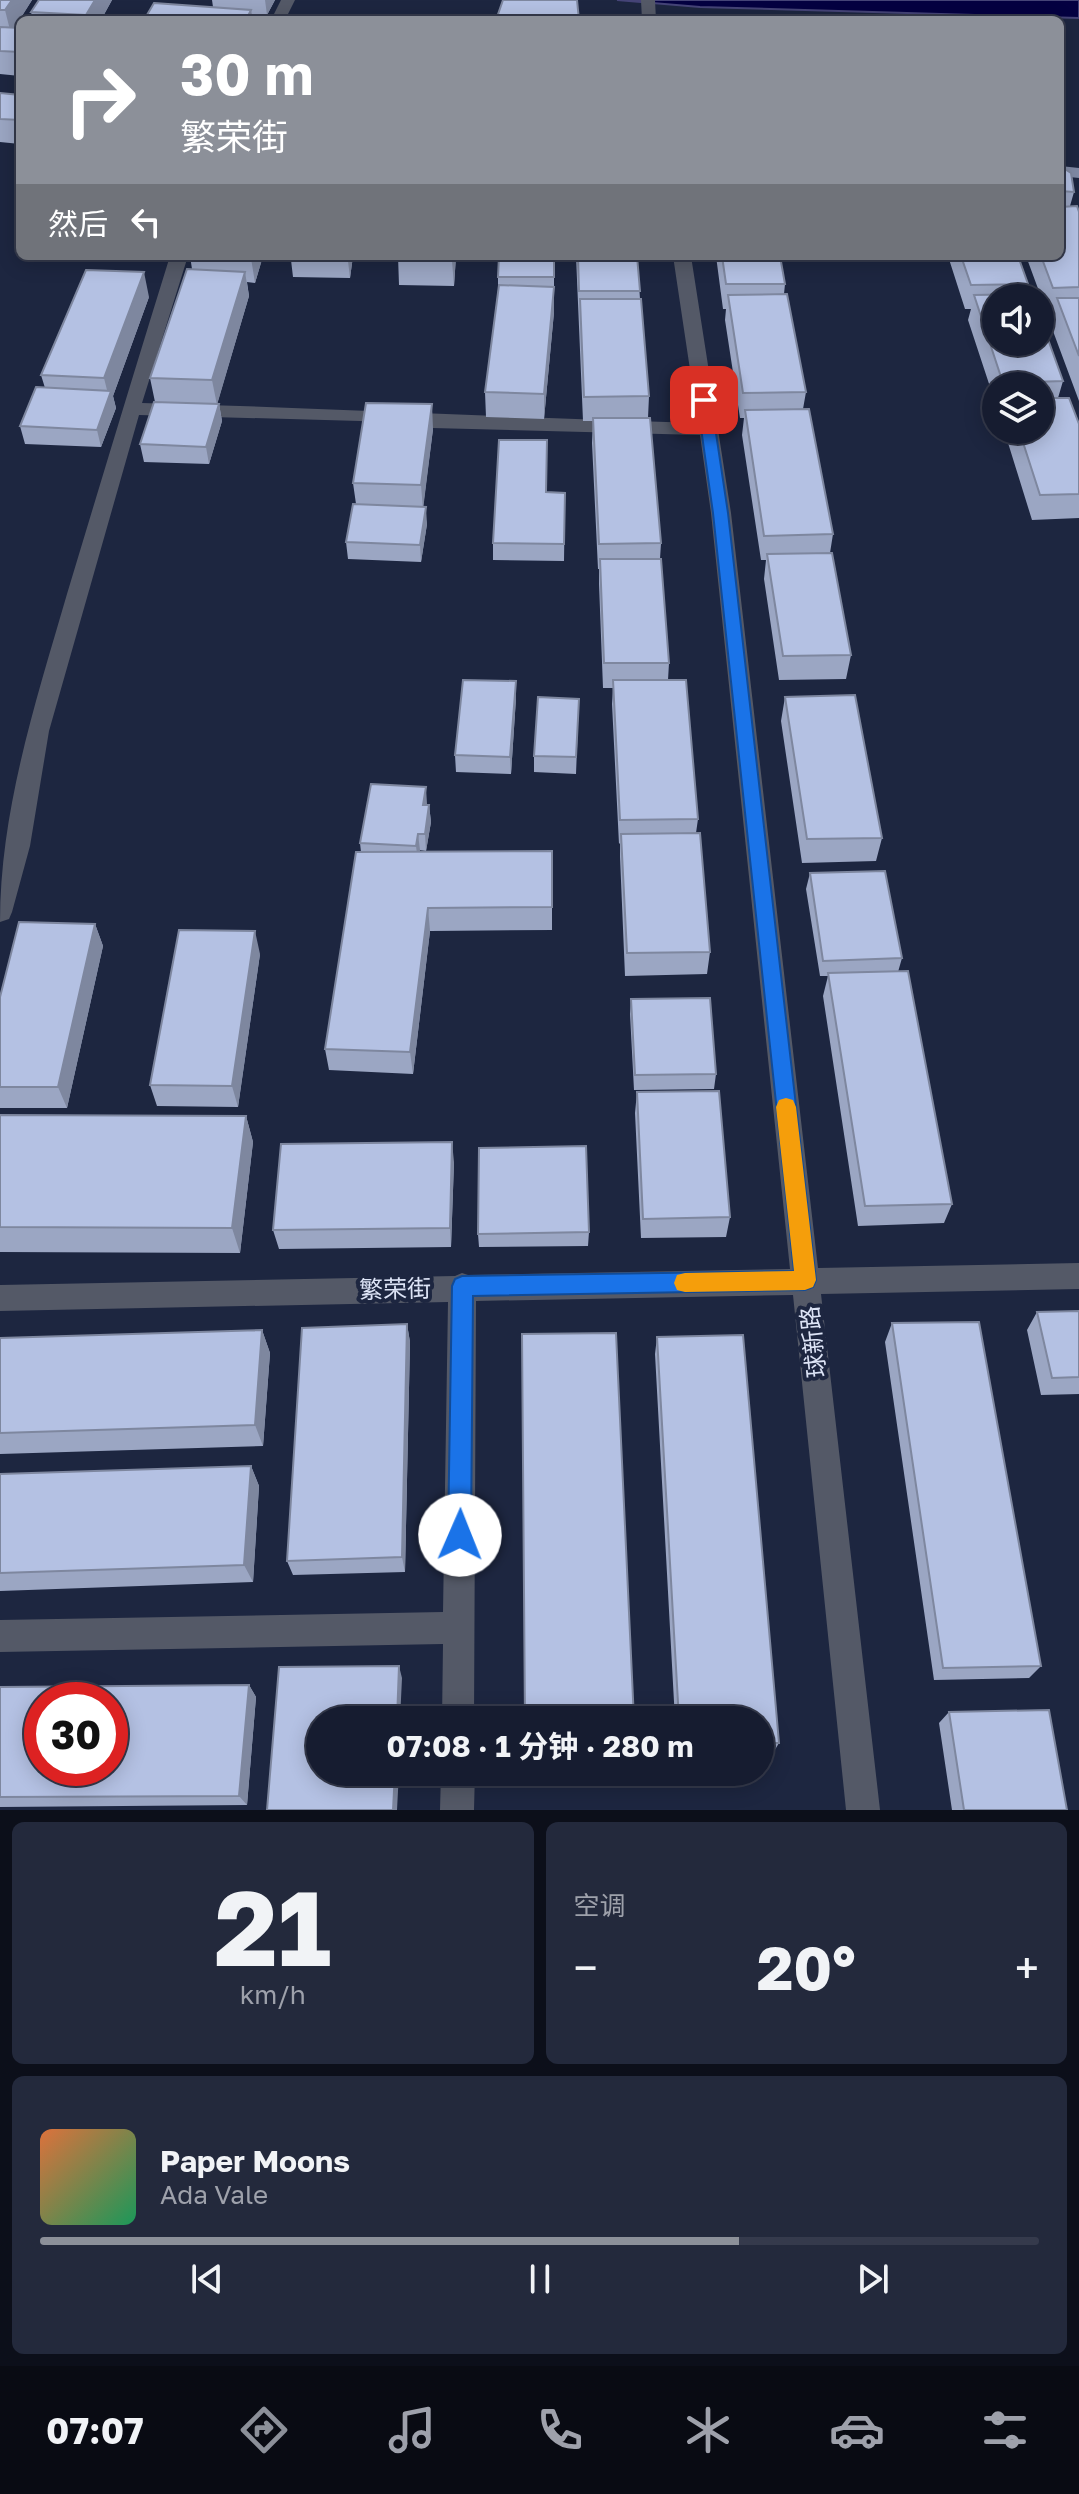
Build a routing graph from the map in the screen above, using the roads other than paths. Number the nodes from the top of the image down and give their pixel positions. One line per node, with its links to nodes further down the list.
1 (178, 260): 3 (street)
2 (683, 260): 4 (street, 球新路)
3 (131, 409): 4 (street); 5 (street)
4 (708, 429): 7 (street, 球新路)
5 (0, 912)
6 (1079, 1276): 7 (street, 繁荣街)
7 (805, 1280): 8 (street, 繁荣街); 15 (street, 球新路)
8 (462, 1286): 9 (street, 繁荣街); 10 (street)
9 (0, 1298)
10 (459, 1628): 11 (street); 12 (street)
11 (0, 1636)
12 (458, 1706)
13 (458, 1786): 14 (street)
14 (457, 1810)
15 (863, 1810)

